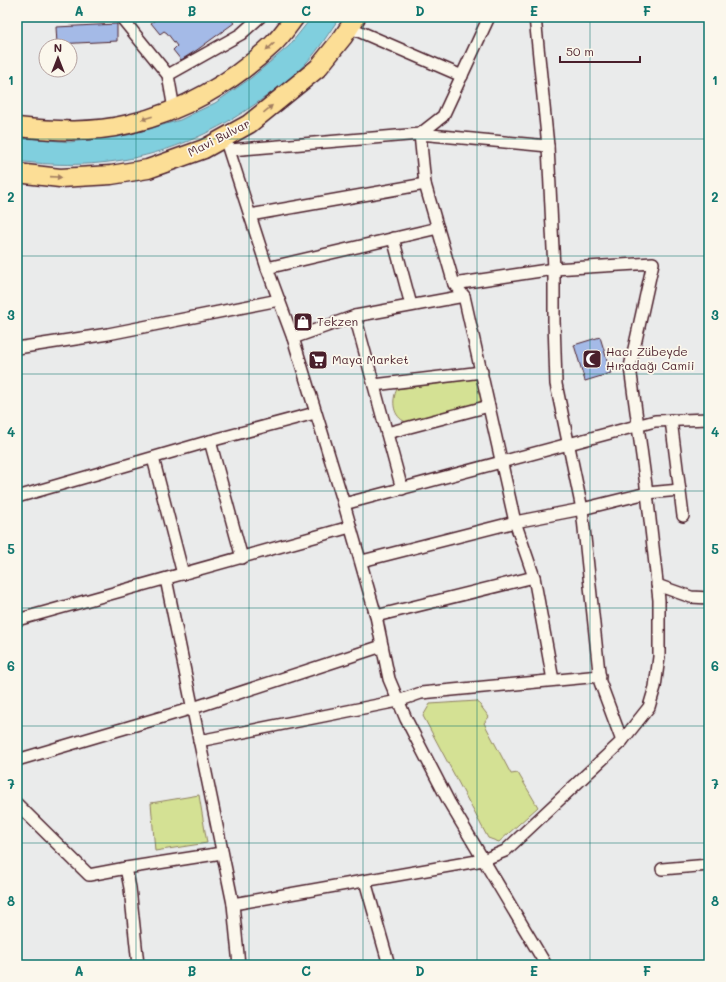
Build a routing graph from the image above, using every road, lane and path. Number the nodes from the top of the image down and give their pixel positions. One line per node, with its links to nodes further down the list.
1 (121, 17): 7 (street)
2 (260, 17): 7 (street)
3 (296, 17): 9 (main road, one-way to 9)
4 (489, 17): 8 (street)
5 (535, 17): 13 (street)
6 (353, 22): 8 (street); 12 (main road, Mavi Bulvar, one-way to 6)
7 (168, 75): 9 (street)
8 (462, 76): 11 (street)
9 (174, 109): 10 (main road, one-way to 10)
10 (17, 127)
11 (420, 134): 12 (street); 13 (street); 15 (street)
12 (227, 144): 14 (main road, Mavi Bulvar, one-way to 12); 16 (street)
13 (548, 146): 20 (street)
14 (17, 173)
15 (425, 184): 16 (street); 17 (street)
16 (250, 215): 19 (street)
17 (438, 228): 18 (street); 21 (street)
18 (393, 238): 19 (street); 24 (street)
19 (267, 268): 23 (street)
20 (554, 269): 21 (street); 34 (street); 37 (street)
21 (454, 284): 22 (street)
22 (464, 296): 24 (street); 28 (street)
23 (279, 300): 26 (street); 27 (street)
24 (411, 305): 25 (street)
25 (355, 316): 26 (street); 29 (street)
26 (293, 338): 31 (street)
27 (17, 348)
28 (482, 372): 29 (street); 30 (street)
29 (374, 385): 35 (street)
30 (489, 406): 35 (street); 39 (street)
31 (315, 413): 36 (street); 44 (street)
32 (709, 419): 33 (street)
33 (671, 420): 34 (street); 41 (street)
34 (637, 425): 37 (street); 42 (street)
35 (387, 433): 40 (street)
36 (210, 441): 38 (street); 49 (street)
37 (570, 443): 39 (street); 45 (street)
38 (153, 458): 43 (street); 51 (street)
39 (502, 461): 40 (street); 47 (street)
40 (402, 489): 44 (street)
41 (680, 490): 42 (street); 46 (street)
42 (647, 493): 45 (street); 54 (street)
43 (17, 497)
44 (344, 504): 48 (street)
45 (582, 509): 47 (street); 59 (street)
46 (682, 516)
47 (515, 522): 50 (street); 52 (street)
48 (350, 527): 49 (street); 50 (street)
49 (242, 558): 51 (street)
50 (362, 561): 56 (street)
51 (183, 574): 53 (street)
52 (534, 577): 56 (street); 60 (street)
53 (166, 579): 57 (street); 62 (street)
54 (657, 585): 55 (street); 64 (street)
55 (709, 598)
56 (376, 616): 58 (street)
57 (17, 620)
58 (382, 646): 61 (street); 62 (street)
59 (600, 676): 60 (street); 64 (street)
60 (553, 680): 61 (street)
61 (398, 701): 63 (street); 68 (street)
62 (193, 708): 63 (street); 65 (street)
63 (199, 741): 67 (street)
64 (622, 741): 68 (street)
65 (17, 760)
66 (17, 804): 70 (street)
67 (222, 853): 70 (street); 73 (street)
68 (483, 860): 72 (street); 77 (street)
69 (709, 865): 71 (street)
70 (126, 868): 74 (street)
71 (662, 869)
72 (365, 881): 73 (street); 76 (street)
73 (233, 904): 75 (street)
74 (138, 965)
75 (239, 965)
76 (389, 965)
77 (546, 965)

